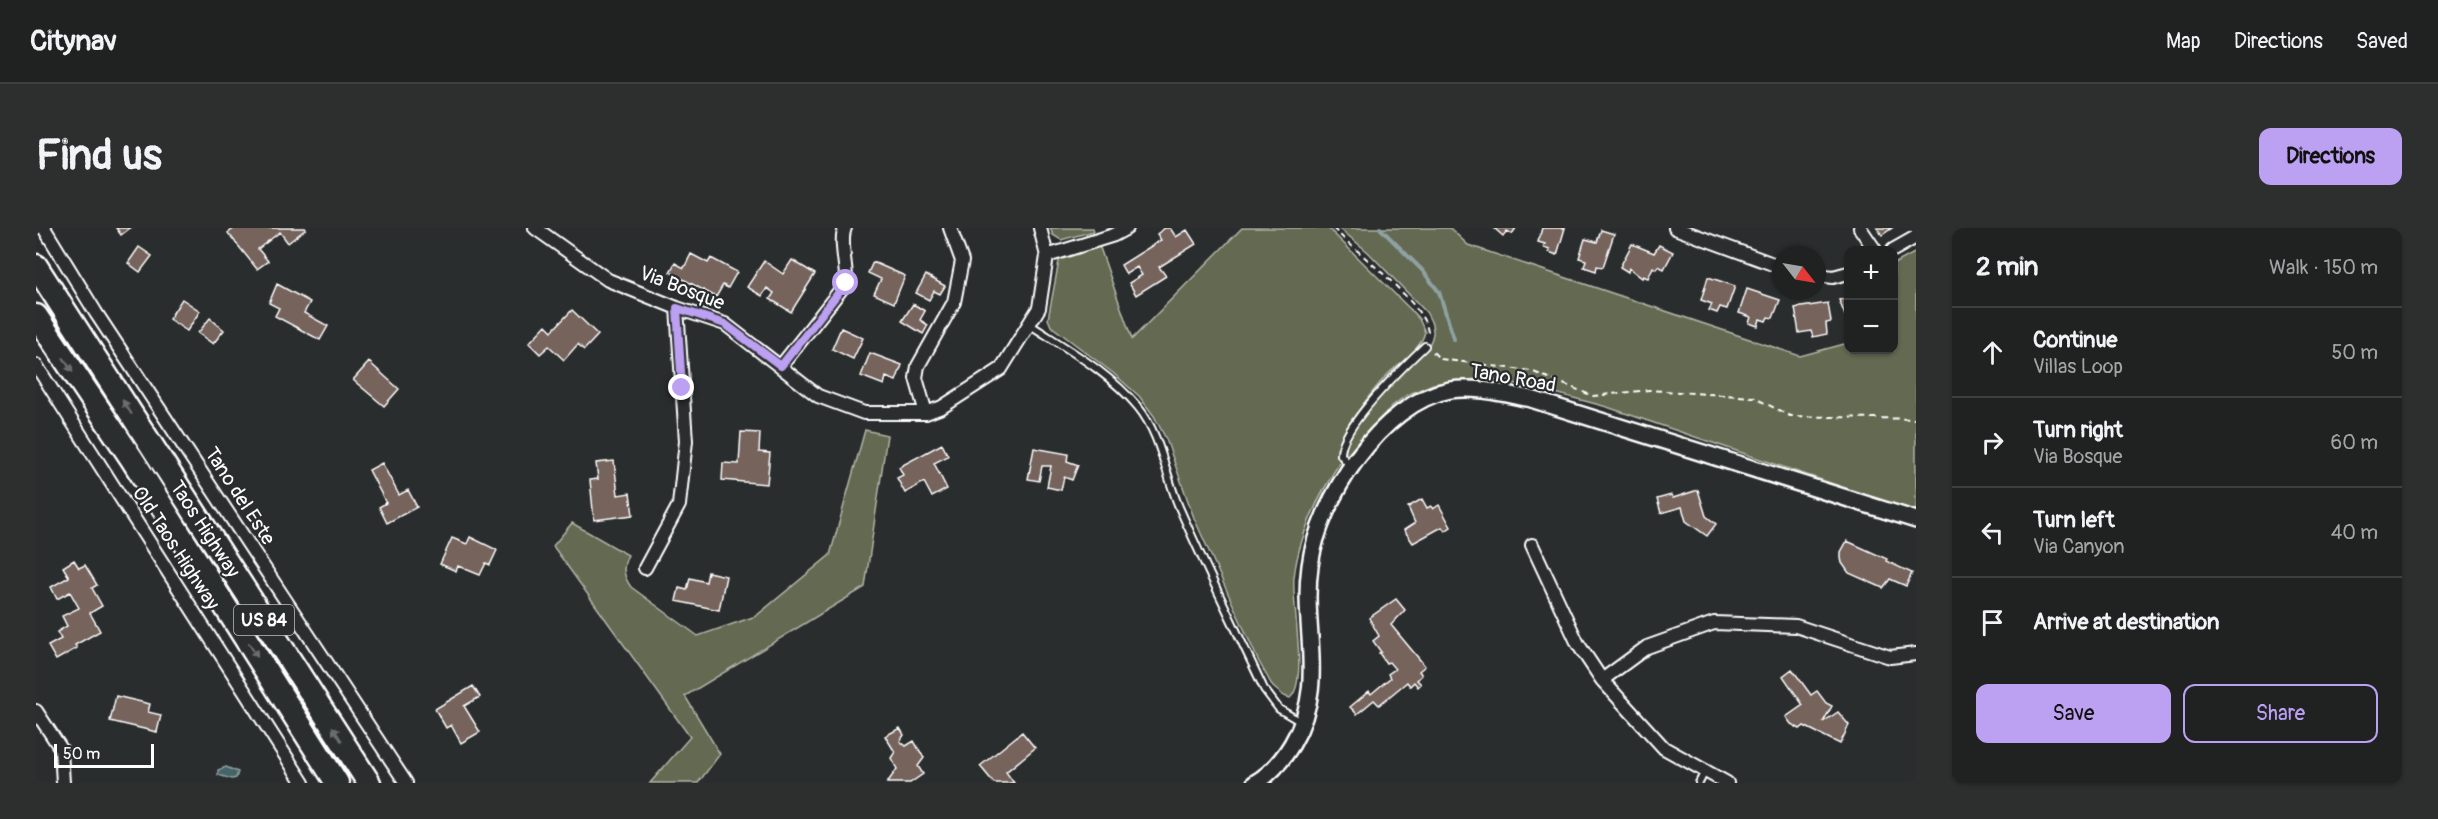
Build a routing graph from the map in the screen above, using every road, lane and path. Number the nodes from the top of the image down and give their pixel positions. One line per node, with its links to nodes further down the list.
1 (44, 228): 39 (street, Tano del Este)
2 (535, 228): 18 (street, Via Bosque)
3 (844, 228): 23 (street)
4 (950, 228): 24 (street)
5 (1040, 228): 13 (street, Via Bosque)
6 (1126, 228): 13 (street)
7 (1333, 228): 21 (path)
8 (1675, 228): 14 (street)
9 (1860, 228): 11 (street)
10 (1916, 237): 12 (street)
11 (1872, 246)
12 (1898, 247)
13 (1047, 256): 20 (street, Via Bosque)
14 (1772, 264)
15 (36, 266): 38 (highway, Taos Highway / US 84, one-way to 15)
16 (1844, 274): 17 (street)
17 (1826, 276)
18 (677, 308): 23 (street, Via Bosque); 29 (street)
19 (36, 316): 37 (highway, Taos Highway / US 84, one-way to 37)
20 (1029, 324): 24 (street, Via Bosque); 33 (lane)
21 (1425, 346): 25 (path); 26 (lane)
22 (36, 365): 36 (street, Old Taos Highway)
23 (781, 366): 24 (street, Via Bosque)
24 (926, 413)
25 (1916, 419)
26 (1351, 467): 27 (street, Tano Road); 33 (street, Tano Road)
27 (1916, 520)
28 (1532, 545): 31 (street)
29 (645, 568)
30 (1916, 654): 31 (street)
31 (1602, 680): 34 (street)
32 (36, 711): 35 (street)
33 (1303, 723): 40 (street, Tano Road)
34 (1705, 771): 41 (lane); 42 (street)
35 (63, 783)
36 (303, 783)
37 (337, 783)
38 (369, 783)
39 (406, 783)
40 (1256, 783)
41 (1699, 783)
42 (1727, 783)

